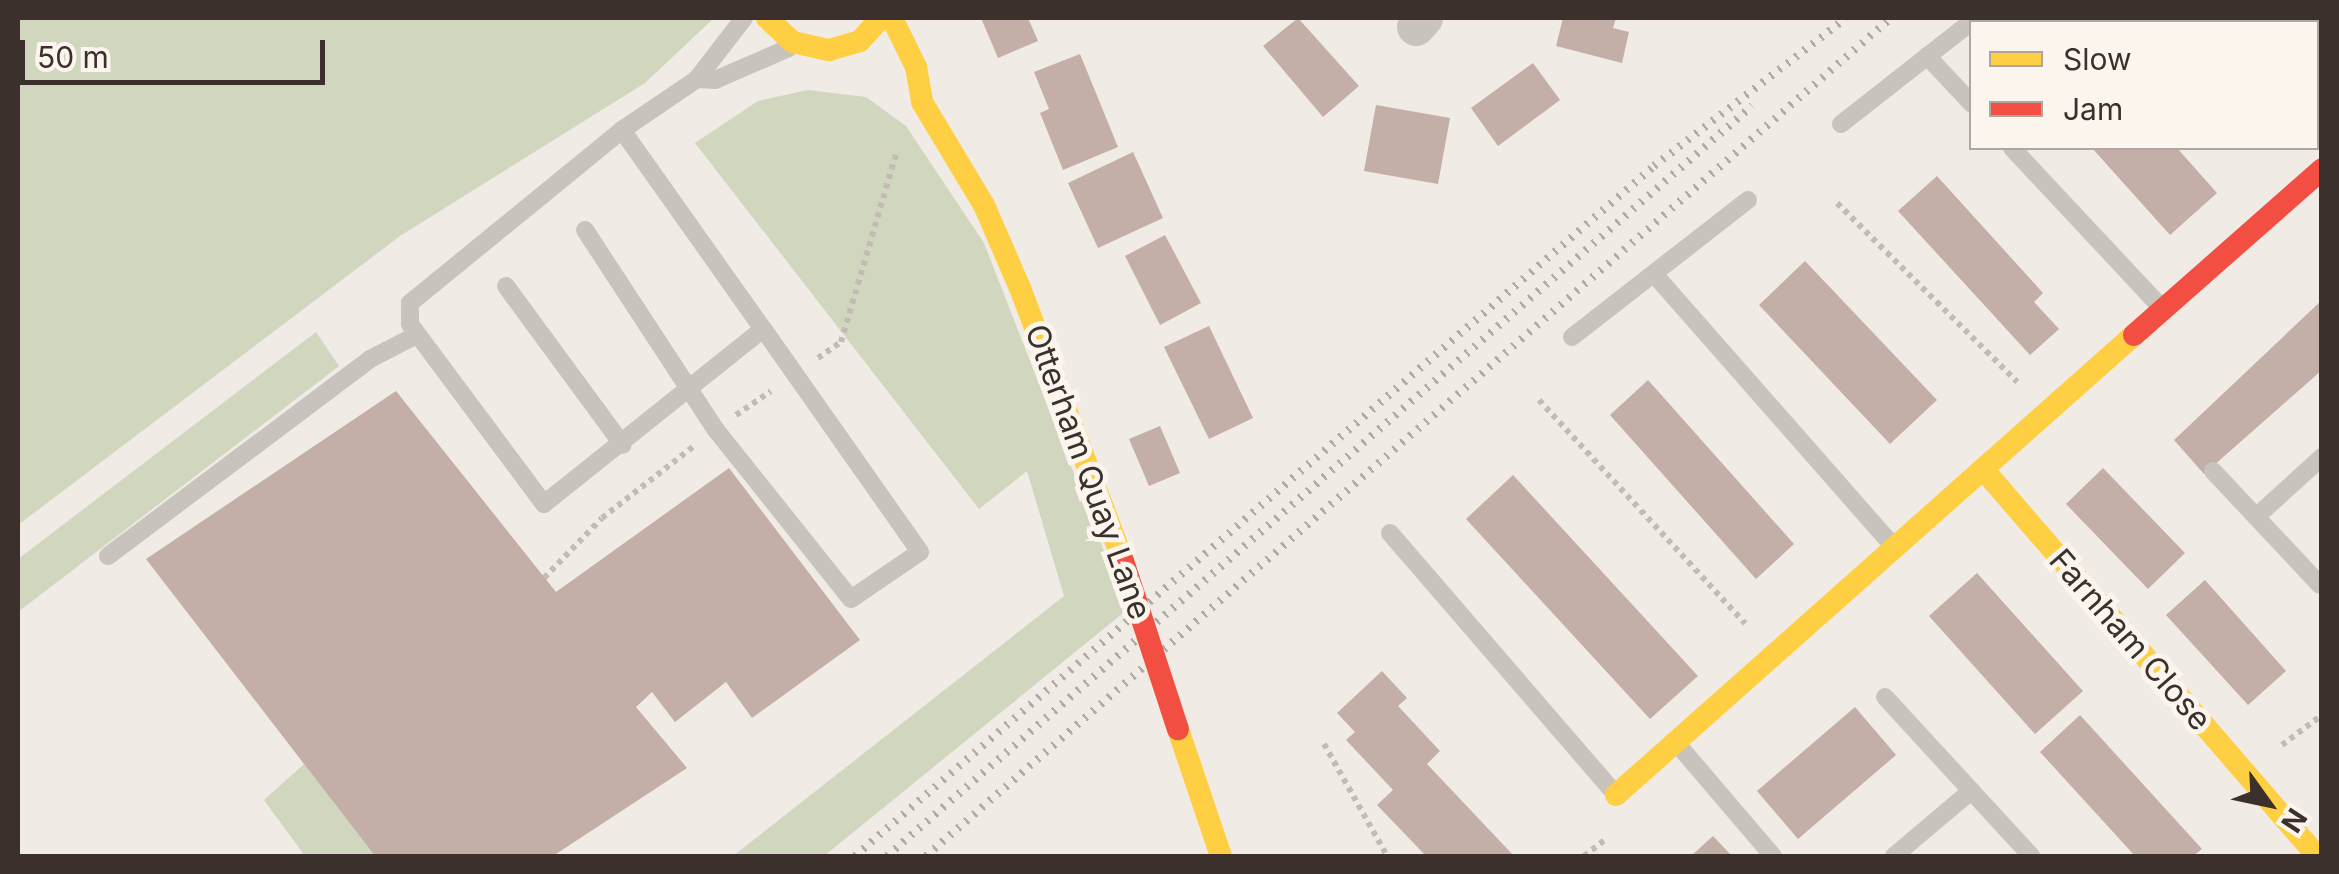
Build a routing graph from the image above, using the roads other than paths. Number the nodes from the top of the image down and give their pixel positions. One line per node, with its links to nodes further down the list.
1 (744, 18): 10 (lane)
2 (766, 18): 6 (street)
3 (882, 18): 7 (street)
4 (892, 18): 13 (street, Otterham Quay Lane)
5 (1969, 23): 8 (lane)
6 (800, 45): 7 (street); 10 (lane)
7 (846, 48): 9 (street)
8 (1927, 56): 12 (lane); 14 (lane)
9 (872, 71)
10 (696, 79): 15 (lane)
11 (892, 88): 13 (street)
12 (1969, 101)
13 (922, 102): 40 (street, Otterham Quay Lane, bridge)
14 (1841, 124)
15 (622, 130): 23 (lane); 24 (lane)
16 (2014, 150): 22 (lane)
17 (2322, 169): 22 (street)
18 (1748, 200): 20 (lane)
19 (586, 230): 26 (lane)
20 (1655, 275): 25 (lane); 33 (lane)
21 (506, 286): 27 (lane)
22 (2163, 310): 29 (street)
23 (763, 329): 26 (lane); 26 (lane)
24 (418, 334): 27 (lane); 34 (lane)
25 (1572, 338)
26 (686, 383): 27 (lane)
27 (623, 445)
28 (2322, 457): 31 (lane)
29 (1983, 468): 33 (street); 44 (street, Farnham Close)
30 (2213, 471): 31 (lane)
31 (2256, 517): 35 (lane)
32 (1390, 532): 39 (lane)
33 (1894, 548): 37 (street)
34 (108, 556)
35 (2320, 586)
36 (1885, 697): 38 (lane)
37 (1675, 742): 39 (street); 41 (lane)
38 (1971, 792): 42 (lane); 43 (lane)
39 (1616, 794)
40 (1221, 856)
41 (1773, 856)
42 (1894, 856)
43 (2031, 856)
44 (2317, 856)

